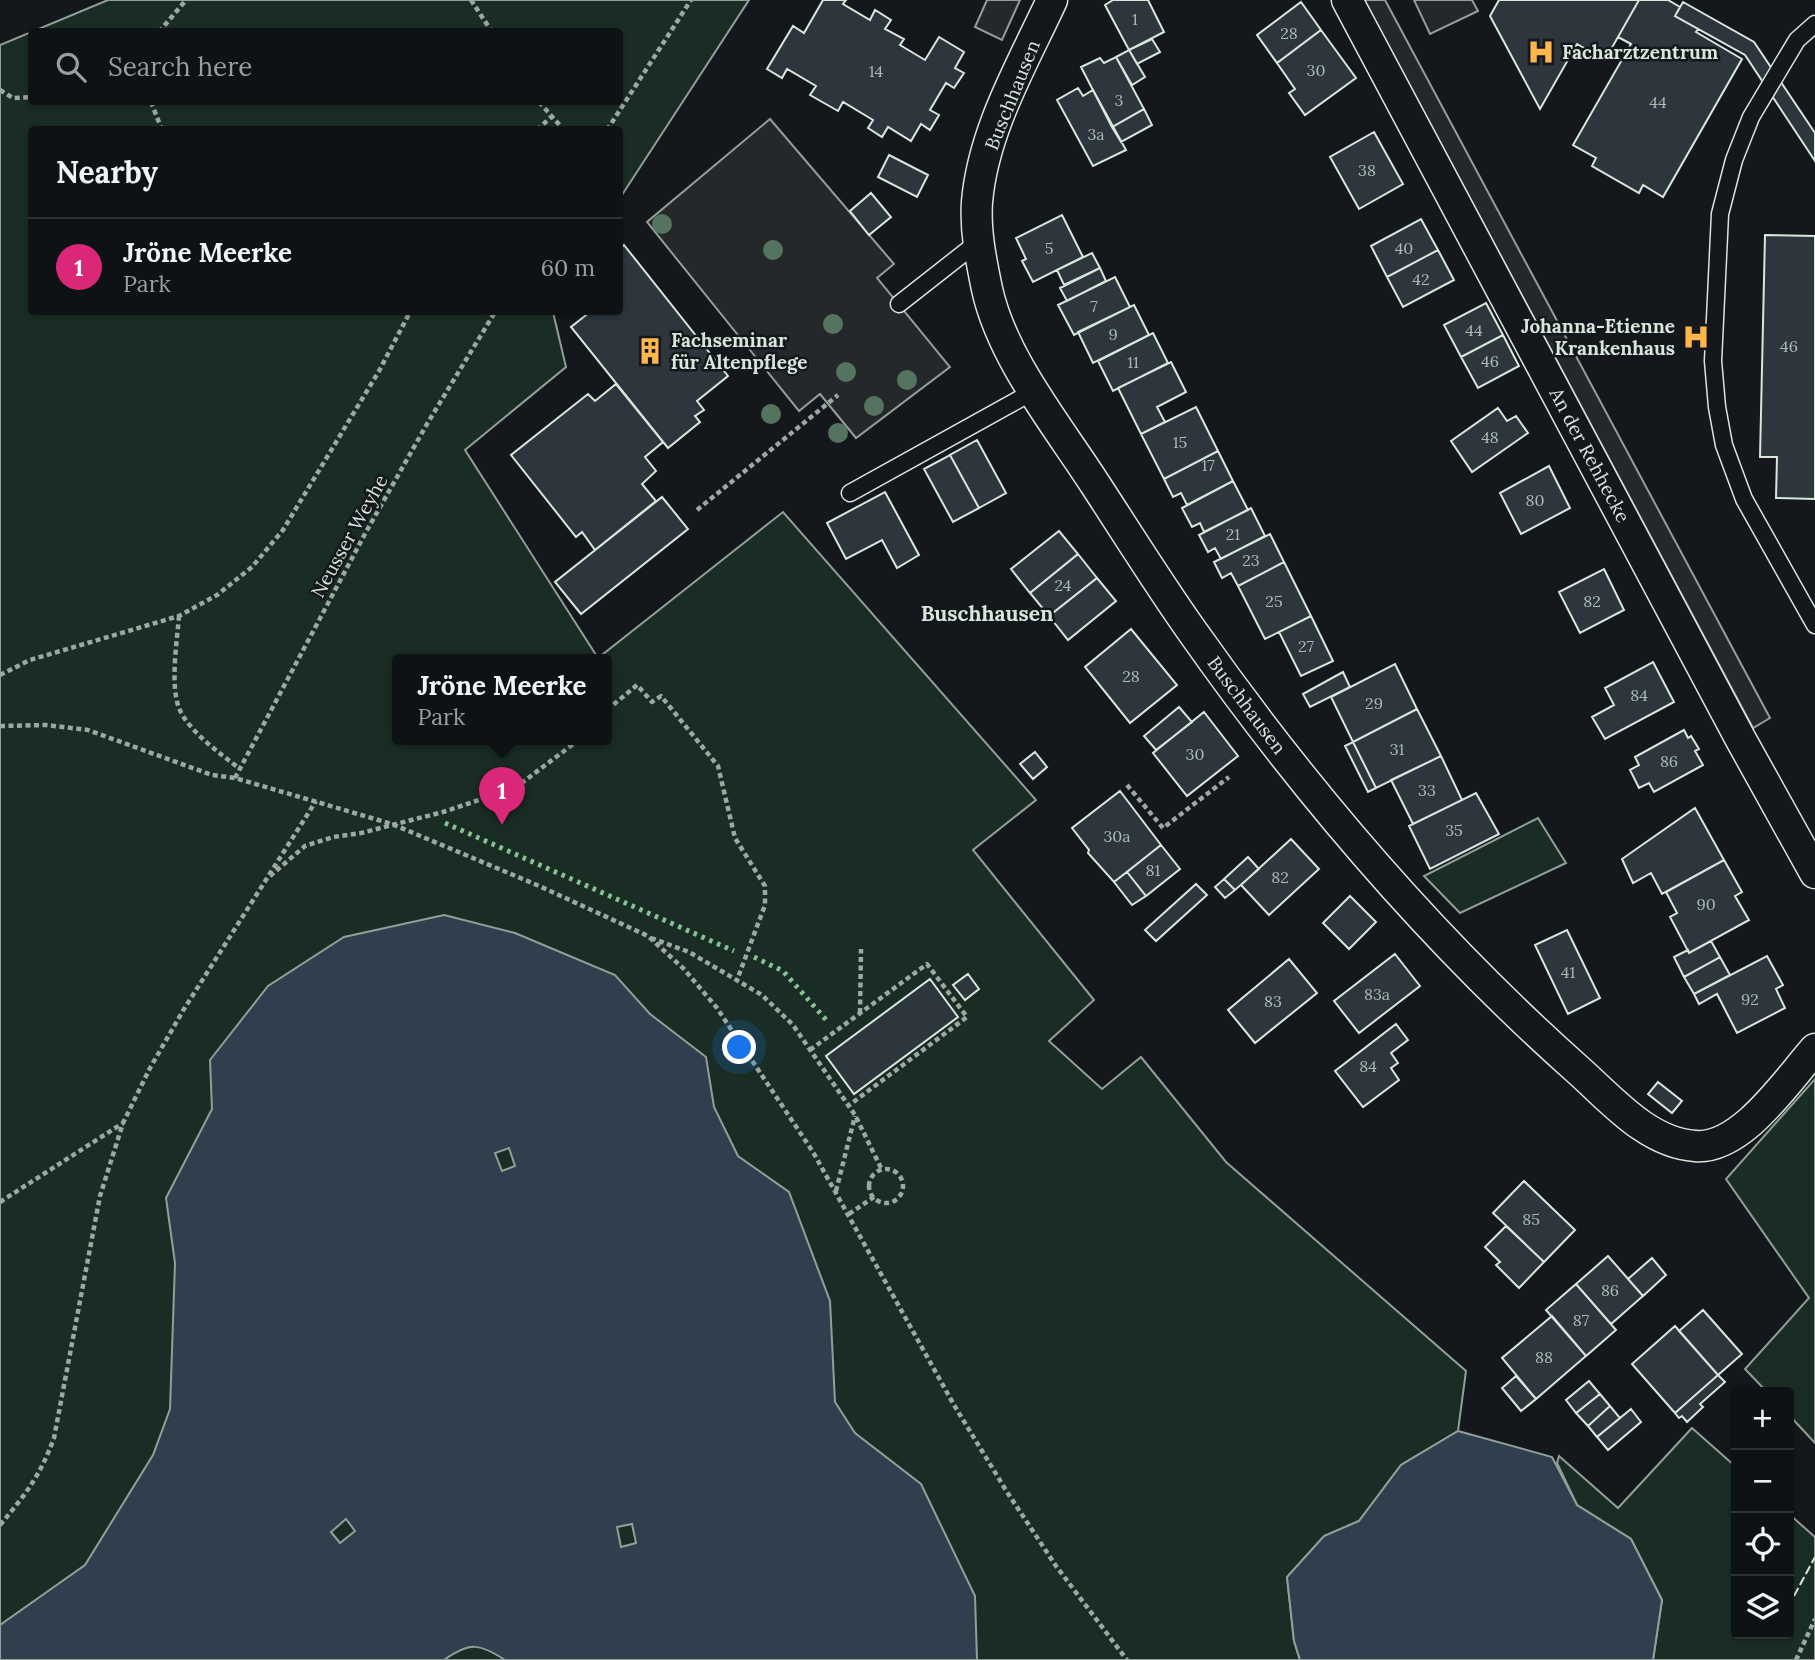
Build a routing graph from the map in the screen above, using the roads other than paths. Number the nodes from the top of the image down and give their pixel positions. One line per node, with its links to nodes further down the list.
1 (1052, 0): 4 (street, Buschhausen)
2 (1347, 0): 9 (street, An der Rehhecke)
3 (1815, 23): 8 (lane)
4 (978, 242): 5 (lane); 6 (street, Buschhausen)
5 (899, 304)
6 (1034, 391): 7 (lane); 10 (street, Buschhausen)
7 (849, 493)
8 (1813, 620)
9 (1815, 873)
10 (1815, 1049)

